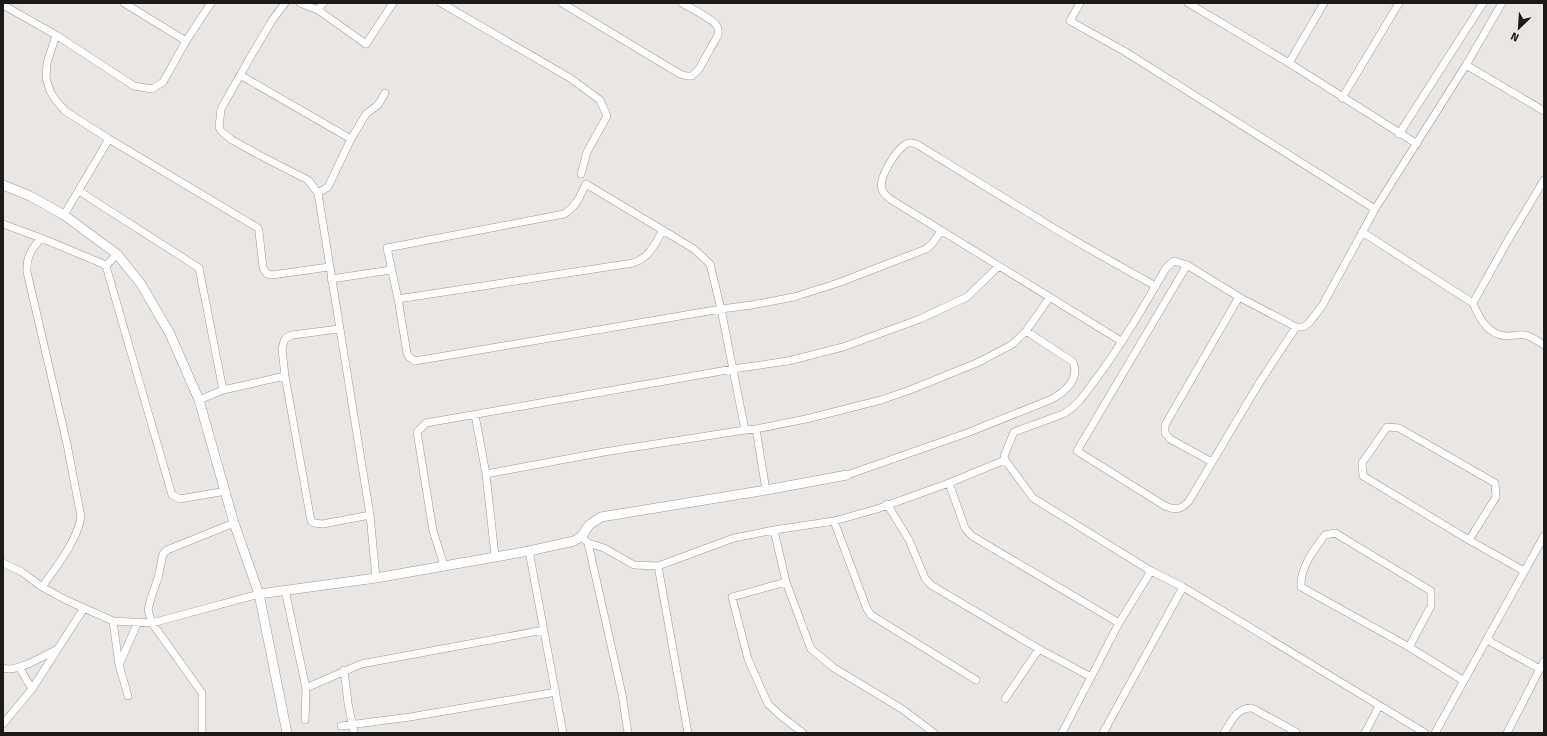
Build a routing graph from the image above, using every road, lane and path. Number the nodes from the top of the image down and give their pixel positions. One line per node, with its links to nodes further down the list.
1 (124, 3): 19 (street)
2 (211, 3): 19 (street)
3 (285, 3): 22 (street)
4 (300, 3): 17 (street)
5 (323, 3): 17 (street)
6 (393, 3): 17 (street)
7 (441, 3): 30 (street)
8 (562, 3): 9 (street)
9 (682, 3)
10 (1080, 3): 35 (street)
11 (1188, 3): 20 (street)
12 (1324, 3): 20 (street)
13 (1399, 3): 24 (street)
14 (1483, 3): 26 (street)
15 (1502, 3): 21 (street)
16 (3, 5): 18 (street)
17 (318, 10)
18 (56, 35): 19 (street); 28 (street)
19 (186, 40)
20 (1289, 63): 24 (street)
21 (1466, 65): 25 (street); 29 (street)
22 (240, 75): 27 (street); 34 (street)
23 (385, 94): 27 (street)
24 (1342, 98): 26 (street)
25 (1544, 111)
26 (1399, 134): 29 (street)
27 (351, 139): 34 (street)
28 (109, 140): 33 (street); 46 (street)
29 (1417, 144): 35 (street)
30 (582, 174)
31 (1544, 180): 53 (street)
32 (3, 185): 36 (street)
33 (79, 191): 36 (street); 62 (street)
34 (318, 193): 46 (street)
35 (1375, 208): 40 (street)
36 (64, 215): 42 (street)
37 (3, 224): 41 (street)
38 (663, 230): 47 (street); 52 (street); 54 (street)
39 (941, 231): 45 (street); 49 (street); 54 (street)
40 (1362, 232): 53 (street); 55 (street)
41 (41, 238): 44 (street); 91 (street)
42 (117, 254): 44 (street); 63 (street)
43 (1187, 265): 49 (street); 51 (street); 68 (street)
44 (106, 266): 73 (street)
45 (999, 266): 50 (street); 60 (street)
46 (329, 267): 48 (street)
47 (391, 270): 48 (street); 52 (street)
48 (331, 279): 56 (street)
49 (1156, 286): 58 (street)
50 (1050, 297): 57 (street); 58 (street)
51 (1238, 297): 55 (street); 68 (street)
52 (398, 299): 54 (street)
53 (1473, 303): 59 (street)
54 (721, 309): 60 (street)
55 (1296, 327): 68 (street)
56 (339, 329): 61 (street); 75 (street)
57 (1026, 331): 65 (street); 70 (street)
58 (1121, 341): 67 (street)
59 (1544, 345)
60 (733, 369): 64 (street); 66 (street)
61 (285, 376): 62 (street); 75 (street)
62 (223, 390): 63 (street)
63 (199, 400): 73 (street)
64 (475, 414): 69 (street); 85 (street)
65 (756, 429): 66 (street); 72 (street)
66 (745, 430): 69 (street)
67 (1005, 460): 71 (street); 87 (street)
68 (1212, 462)
69 (486, 474): 83 (street)
70 (847, 475): 72 (street)
71 (949, 483): 74 (street); 99 (street)
72 (766, 490): 80 (street)
73 (226, 491): 77 (street)
74 (887, 504): 76 (street); 103 (street)
75 (370, 515): 89 (street)
76 (834, 521): 78 (street); 112 (street)
77 (234, 523): 94 (street); 98 (street)
78 (774, 530): 86 (street); 90 (street)
79 (1544, 536): 88 (street)
80 (585, 540): 82 (street); 86 (street); 128 (street)
81 (1469, 540): 81 (street); 88 (street)
82 (529, 551): 83 (street); 100 (street)
83 (495, 556): 85 (street)
84 (3, 563): 91 (street)
85 (444, 565): 89 (street)
86 (658, 566): 129 (street)
87 (1151, 570): 92 (street); 99 (street)
88 (1524, 571): 101 (street)
89 (376, 578): 93 (street)
90 (786, 582): 130 (street); 131 (street)
91 (42, 587): 95 (street)
92 (1183, 588): 119 (street); 133 (street)
93 (285, 590): 94 (street); 114 (street)
94 (259, 594): 98 (street); 125 (street)
95 (84, 608): 96 (street); 104 (street)
96 (112, 621): 97 (street); 106 (street)
97 (138, 622): 98 (street); 106 (street)
98 (152, 623): 124 (street)
99 (1119, 623): 111 (street)
100 (544, 630): 110 (street); 116 (street)
101 (1487, 640): 109 (street); 113 (street)
102 (1409, 647): 102 (street); 113 (street)
103 (1038, 649): 111 (street); 118 (street)
104 (57, 650): 107 (street); 115 (street)
105 (1544, 661): 109 (street)
106 (119, 665): 117 (street)
107 (19, 667): 108 (street); 115 (street)
108 (3, 668)
109 (1540, 669): 139 (street)
110 (344, 670): 114 (street); 122 (street)
111 (1091, 678): 132 (street)
112 (976, 680)
113 (1464, 681): 138 (street)
114 (306, 688): 120 (street)
115 (32, 689): 121 (street)
116 (556, 692): 122 (street); 127 (street)
117 (128, 696)
118 (1005, 699)
119 (1379, 706): 136 (street); 137 (street)
120 (305, 720)
121 (3, 724)
122 (353, 724): 123 (street); 126 (street)
123 (341, 726)
124 (202, 733)
125 (287, 733)
126 (354, 733)
127 (563, 733)
128 (628, 733)
129 (688, 733)
130 (803, 733)
131 (934, 733)
132 (1062, 733)
133 (1103, 733)
134 (1224, 733): 135 (street)
135 (1296, 733)
136 (1365, 733)
137 (1425, 733)
138 (1435, 733)
139 (1507, 733)

